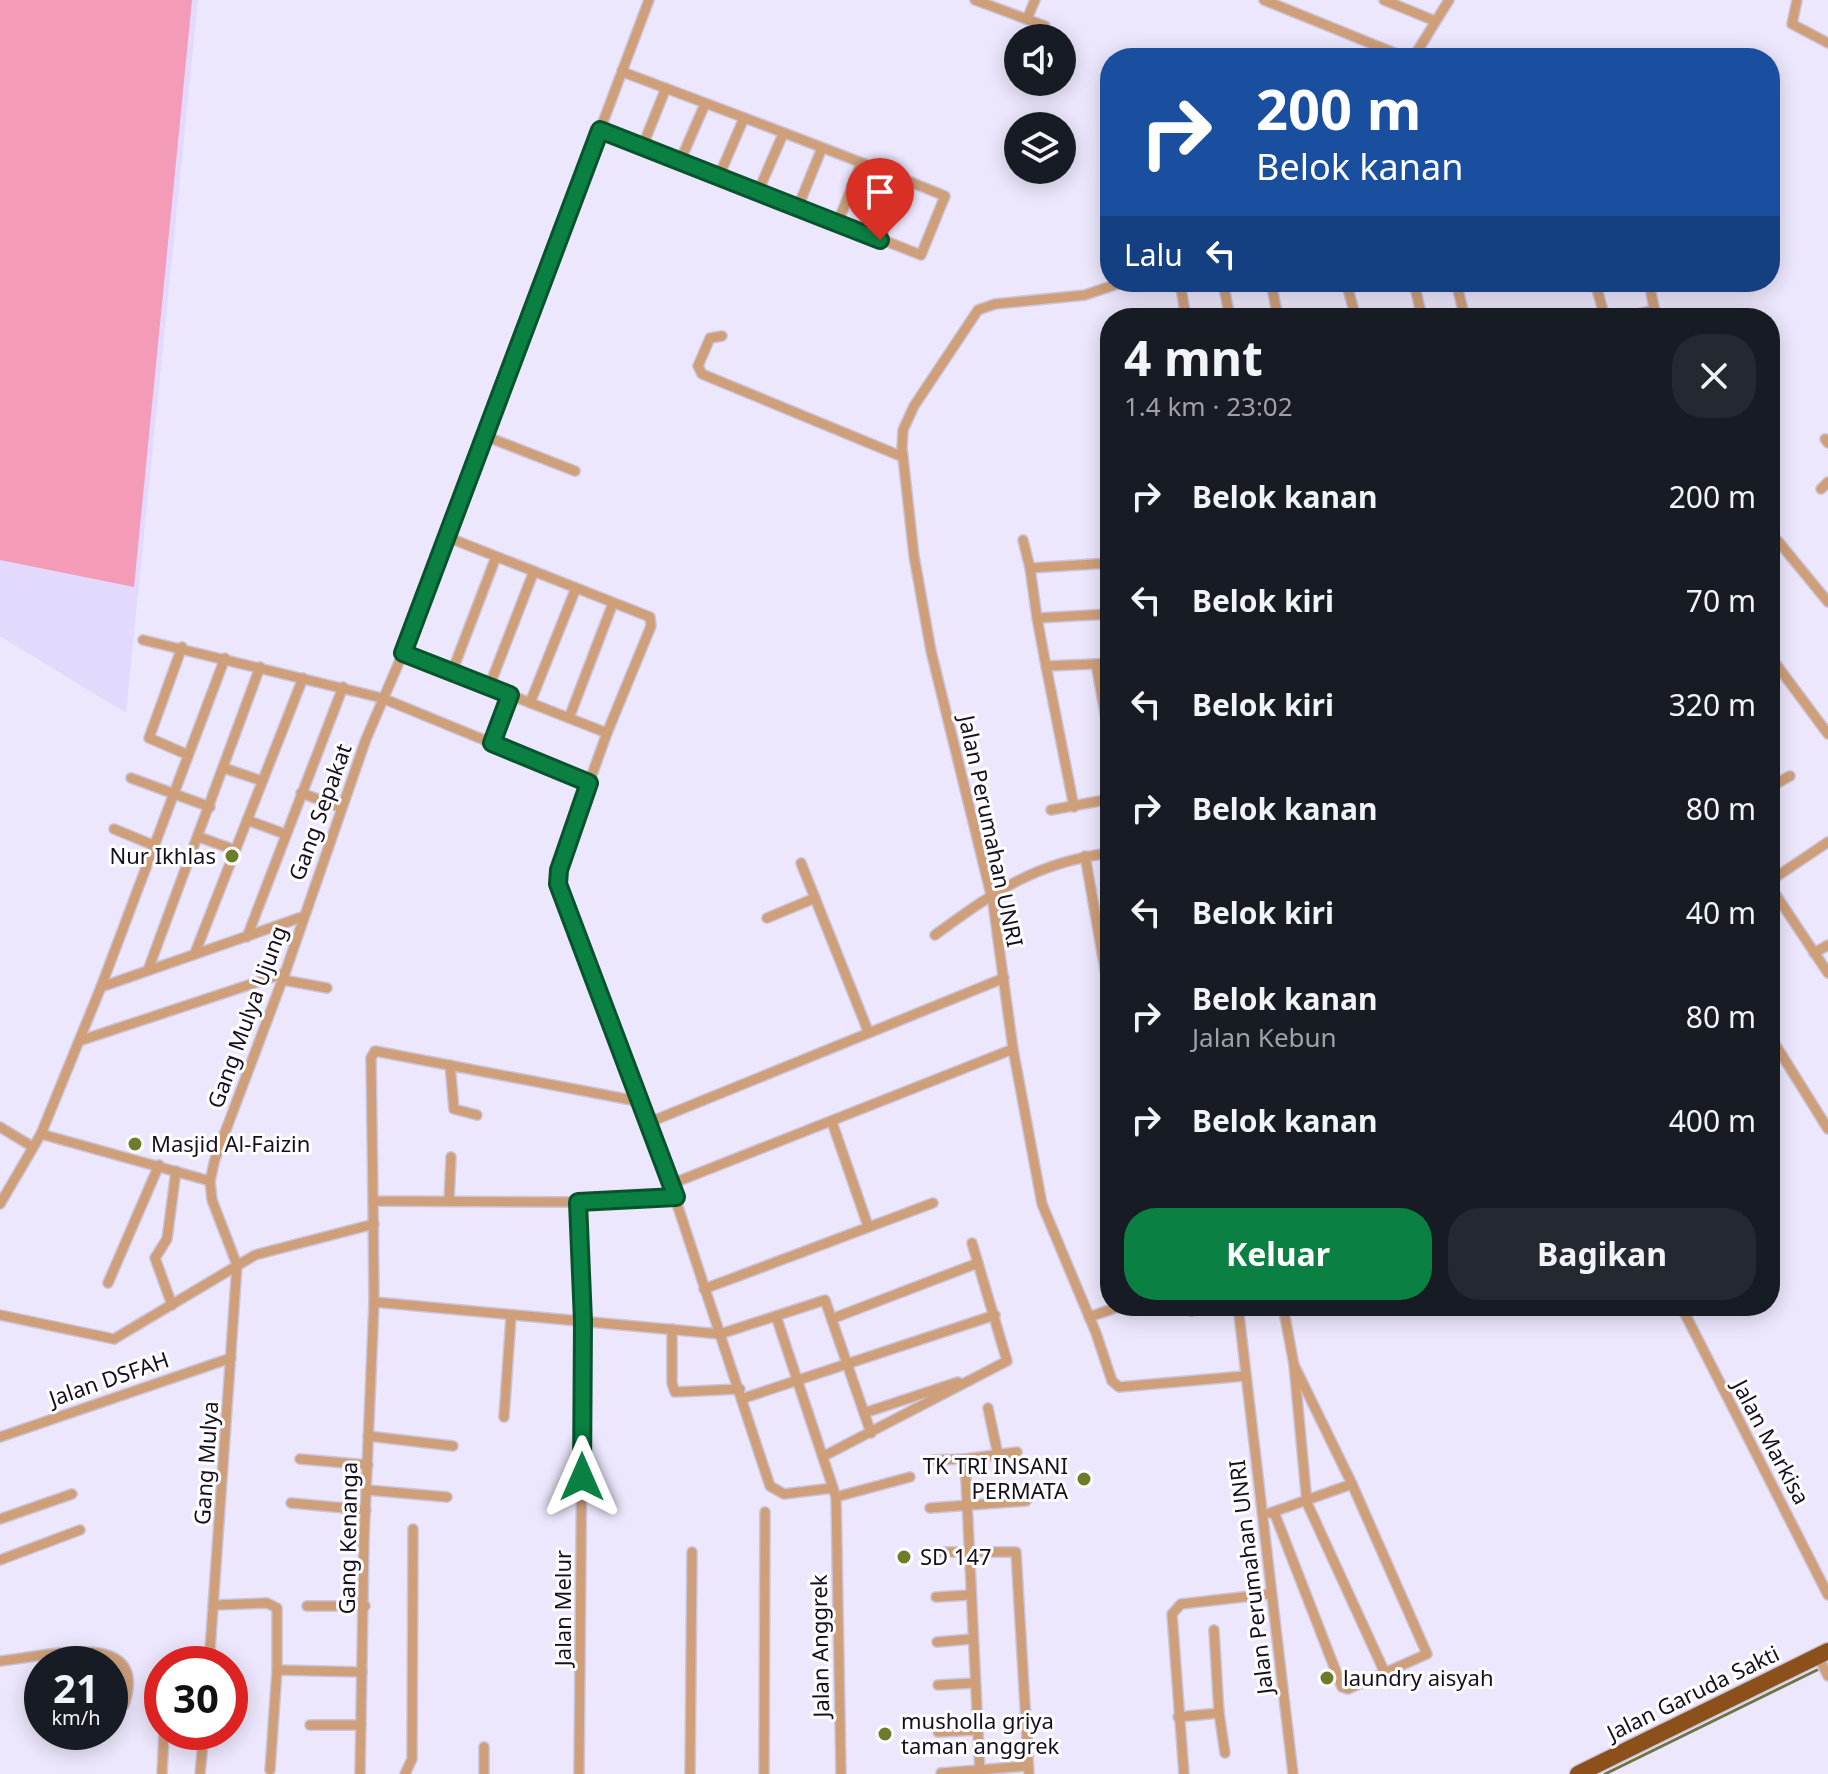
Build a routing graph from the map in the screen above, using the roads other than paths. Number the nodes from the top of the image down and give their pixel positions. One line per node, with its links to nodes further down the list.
1 (649, 0): 16 (street, Gang Sepakat)
2 (975, 0): 10 (street)
3 (1035, 0): 10 (street)
4 (1264, 0): 9 (street)
5 (1298, 0): 9 (street)
6 (1385, 0): 11 (street)
7 (1449, 0): 11 (street)
8 (1797, 0): 13 (street)
9 (1294, 12): 14 (street)
10 (1027, 19): 12 (street)
11 (1435, 21): 15 (street)
12 (1040, 24)
13 (1828, 43)
14 (1385, 48)
15 (1417, 48)
16 (622, 71): 17 (street); 20 (street, Gang Sepakat)
17 (666, 88): 18 (street); 22 (street)
18 (705, 104): 19 (street); 24 (street)
19 (744, 118): 21 (street); 26 (street)
20 (600, 130): 22 (street); 34 (street, Gang Sepakat)
21 (783, 134): 23 (street); 28 (street)
22 (643, 145): 24 (street)
23 (822, 148): 25 (street); 29 (street)
24 (681, 159): 26 (street)
25 (861, 164): 27 (street); 30 (street)
26 (719, 176): 28 (street)
27 (903, 180): 31 (street); 31 (street)
28 (758, 192): 29 (street)
29 (798, 207): 30 (street)
30 (838, 222): 31 (street)
31 (880, 240)
32 (1100, 290): 35 (street, Jalan Perumahan UNRI)
33 (722, 336): 35 (street)
34 (485, 436): 36 (street); 37 (street, Gang Sepakat)
35 (903, 457): 95 (street, Jalan Perumahan UNRI)
36 (575, 471)
37 (447, 537): 40 (street); 51 (street, Gang Sepakat)
38 (1023, 540): 42 (street)
39 (1780, 543): 45 (street)
40 (496, 557): 43 (street); 58 (street)
41 (1100, 564): 42 (street)
42 (1030, 568): 48 (street)
43 (534, 571): 44 (street); 62 (street)
44 (576, 588): 46 (street); 65 (street)
45 (1828, 602)
46 (613, 603): 66 (street); 67 (street)
47 (1100, 615): 48 (street)
48 (1037, 618): 55 (street)
49 (143, 640): 50 (street)
50 (182, 647): 52 (street); 70 (street)
51 (403, 653): 58 (street); 64 (street, Gang Sepakat)
52 (225, 658): 56 (street); 70 (street)
53 (1096, 664): 54 (street); 55 (street); 60 (street)
54 (1100, 664)
55 (1046, 666): 82 (street)
56 (260, 667): 59 (street); 71 (street)
57 (1780, 669): 68 (street)
58 (452, 672): 62 (street)
59 (303, 678): 61 (street); 74 (street)
60 (1100, 685)
61 (343, 687): 64 (street); 78 (street)
62 (489, 687): 63 (street)
63 (510, 695): 65 (street); 69 (street)
64 (382, 698): 69 (street); 81 (street, Gang Sepakat)
65 (530, 703): 66 (street)
66 (569, 718): 67 (street)
67 (607, 733): 76 (street)
68 (1828, 734)
69 (492, 743): 76 (street)
70 (186, 754): 77 (street)
71 (224, 768): 74 (street); 80 (street)
72 (1790, 776): 75 (street)
73 (131, 778): 77 (street)
74 (262, 781): 84 (street)
75 (1780, 782)
76 (589, 783): 117 (street)
77 (173, 793): 80 (street); 89 (street)
78 (301, 793): 81 (street); 86 (street)
79 (1100, 801): 82 (street)
80 (210, 807): 87 (street)
81 (340, 807): 98 (street, Gang Sepakat)
82 (1074, 807): 83 (street)
83 (1051, 810)
84 (247, 820): 86 (street); 90 (street)
85 (114, 829): 89 (street)
86 (285, 834): 101 (street)
87 (199, 837): 90 (street); 106 (street)
88 (1828, 842): 94 (street)
89 (153, 845): 110 (street)
90 (235, 850): 104 (street)
91 (1100, 854): 92 (street)
92 (1085, 856): 95 (street); 102 (street)
93 (801, 863): 96 (street)
94 (1780, 877)
95 (991, 894): 100 (street); 109 (street, Jalan Perumahan UNRI)
96 (815, 898): 99 (street); 112 (street)
97 (1780, 900): 105 (street)
98 (302, 917): 101 (street); 108 (street, Gang Mulya Ujung)
99 (767, 918)
100 (935, 935)
101 (247, 937): 104 (street)
102 (1100, 941)
103 (1828, 945): 105 (street)
104 (195, 953): 106 (street)
105 (1814, 953): 107 (street)
106 (148, 970): 110 (street)
107 (1828, 973)
108 (284, 977): 111 (street); 113 (street); 128 (street, Gang Mulya Ujung)
109 (1004, 978): 112 (street); 114 (street, Jalan Perumahan UNRI)
110 (101, 987): 113 (street)
111 (327, 988)
112 (868, 1031): 119 (street)
113 (82, 1040): 123 (street)
114 (1013, 1049): 120 (street); 153 (street, Jalan Perumahan UNRI)
115 (1780, 1052): 122 (street)
116 (450, 1065): 117 (street); 118 (street); 131 (street, Gang Kenanga)
117 (642, 1102): 119 (street)
118 (477, 1115)
119 (650, 1122): 129 (street)
120 (832, 1122): 129 (street); 137 (street)
121 (0, 1127): 124 (street)
122 (1828, 1129)
123 (41, 1134): 124 (street); 126 (street)
124 (33, 1147): 135 (street)
125 (451, 1157): 132 (street)
126 (159, 1165): 127 (street); 141 (street)
127 (176, 1171): 128 (street); 144 (street)
128 (210, 1181): 140 (street, Gang Mulya Ujung)
129 (671, 1184): 130 (street)
130 (676, 1197): 133 (street); 142 (street)
131 (373, 1201): 132 (street); 136 (street, Gang Kenanga)
132 (449, 1201): 133 (street)
133 (578, 1202): 155 (street, Jalan Melur)
134 (933, 1203): 137 (street)
135 (0, 1204)
136 (374, 1224): 140 (street); 143 (street, Gang Kenanga)
137 (868, 1226): 142 (street)
138 (972, 1243): 139 (street)
139 (978, 1263): 147 (street); 154 (street)
140 (237, 1265): 144 (street); 158 (street, Gang Mulya)
141 (108, 1283)
142 (704, 1289): 157 (street)
143 (374, 1302): 152 (street); 169 (street, Gang Kenanga)
144 (172, 1305): 146 (street)
145 (1100, 1313): 153 (street)
146 (0, 1315)
147 (995, 1315): 159 (street); 162 (street)
148 (776, 1316): 154 (street); 157 (street); 163 (street, Jalan Anggrek)
149 (1239, 1316): 161 (street, Jalan Perumahan UNRI)
150 (1285, 1316): 160 (street)
151 (1686, 1316): 203 (street, Jalan Markisa)
152 (511, 1317): 155 (street); 167 (street)
153 (1089, 1317): 161 (street, Jalan Perumahan UNRI)
154 (834, 1318): 159 (street)
155 (583, 1321): 156 (street); 240 (street, Jalan Melur)
156 (672, 1329): 157 (street); 164 (street)
157 (720, 1334): 164 (street)
158 (231, 1358): 170 (street, Jalan DSFAH); 205 (street, Gang Mulya)
159 (848, 1364): 163 (street); 166 (street)
160 (1294, 1365): 180 (street); 187 (street)
161 (1245, 1376): 193 (street, Jalan Perumahan UNRI)
162 (977, 1377): 166 (street); 168 (street)
163 (799, 1380): 164 (street); 174 (street, Jalan Anggrek)
164 (742, 1394): 182 (street)
165 (988, 1408): 173 (street)
166 (864, 1413): 168 (street)
167 (504, 1417)
168 (871, 1433): 174 (street)
169 (368, 1436): 171 (street); 178 (street, Gang Kenanga)
170 (0, 1437)
171 (453, 1446)
172 (1017, 1452): 173 (street)
173 (998, 1455): 177 (street)
174 (824, 1456): 182 (street, Jalan Anggrek)
175 (300, 1459): 178 (street)
176 (933, 1460): 177 (street)
177 (965, 1464): 188 (street)
178 (368, 1465): 181 (street, Gang Kenanga)
179 (910, 1477): 182 (street)
180 (1352, 1484): 187 (street); 217 (street)
181 (367, 1490): 184 (street); 190 (street, Gang Kenanga)
182 (834, 1492): 243 (street, Jalan Anggrek)
183 (72, 1494): 194 (street)
184 (447, 1497)
185 (1026, 1501): 188 (street)
186 (291, 1503): 190 (street)
187 (1307, 1503): 192 (street); 217 (street)
188 (965, 1505): 189 (street); 197 (street)
189 (930, 1508)
190 (366, 1510): 207 (street, Gang Kenanga)
191 (765, 1512): 242 (street)
192 (1274, 1512): 193 (street); 217 (street)
193 (1262, 1515): 201 (street, Jalan Perumahan UNRI)
194 (0, 1519)
195 (413, 1529): 238 (street)
196 (80, 1530): 200 (street)
197 (967, 1550): 199 (street); 202 (street); 232 (street)
198 (692, 1552): 241 (street)
199 (931, 1552)
200 (0, 1560)
201 (1269, 1594): 222 (street); 245 (street, Jalan Perumahan UNRI)
202 (970, 1595): 204 (street); 209 (street)
203 (1828, 1595)
204 (936, 1597)
205 (214, 1605): 211 (street, Gang Mulya); 215 (street)
206 (307, 1606): 207 (street)
207 (365, 1606): 216 (street, Gang Kenanga)
208 (1214, 1630): 221 (street)
209 (972, 1639): 210 (street); 219 (street)
210 (937, 1642)
211 (211, 1646)
212 (1823, 1654): 218 (street); 246 (highway, Jalan Garuda Sakti)
213 (24, 1659): 214 (street)
214 (0, 1661)
215 (277, 1670): 216 (street); 231 (street)
216 (362, 1672): 224 (street, Gang Kenanga)
217 (1385, 1673)
218 (1828, 1676)
219 (975, 1683): 220 (street); 225 (street)
220 (938, 1685)
221 (1219, 1713): 222 (street); 230 (street)
222 (1178, 1717): 244 (street)
223 (310, 1725): 224 (street)
224 (361, 1725): 237 (street, Gang Kenanga)
225 (977, 1730): 226 (street); 233 (street)
226 (938, 1732)
227 (484, 1747): 239 (street)
228 (163, 1750): 235 (street)
229 (202, 1750): 236 (street)
230 (1225, 1753)
231 (270, 1770)
232 (1028, 1770): 233 (street)
233 (980, 1772): 234 (street)
234 (941, 1773)
235 (162, 1774)
236 (200, 1774)
237 (360, 1774)
238 (405, 1774)
239 (484, 1774)
240 (579, 1774)
241 (690, 1774)
242 (764, 1774)
243 (841, 1774)
244 (1184, 1774)
245 (1293, 1774)
246 (1578, 1774)

